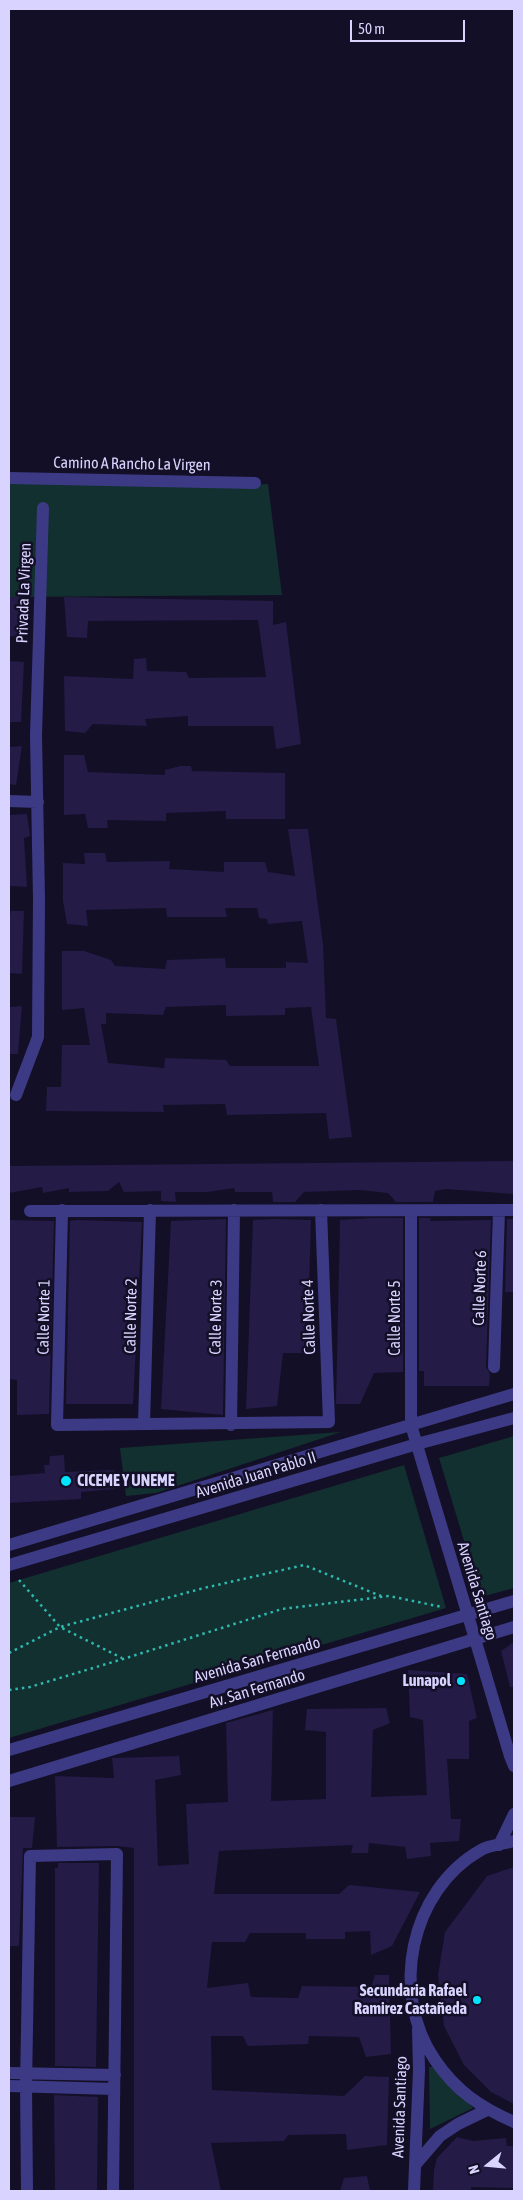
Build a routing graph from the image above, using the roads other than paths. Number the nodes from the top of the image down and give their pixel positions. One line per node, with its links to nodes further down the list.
1 (9, 478): 2 (street, Camino A Rancho La Virgen)
2 (256, 483)
3 (43, 508): 5 (street, Privada La Virgen)
4 (9, 801): 5 (street)
5 (38, 802): 6 (street, Privada La Virgen)
6 (16, 1095)
7 (62, 1210): 8 (street); 13 (street); 18 (street, Calle Norte 1)
8 (150, 1210): 9 (street); 18 (street, Calle Norte 2)
9 (234, 1210): 10 (street); 19 (street, Calle Norte 3)
10 (322, 1210): 14 (street); 19 (street, Calle Norte 4)
11 (499, 1210): 12 (street); 14 (street); 15 (street, Calle Norte 6)
12 (514, 1210)
13 (30, 1211)
14 (411, 1211): 20 (street, Calle Norte 5)
15 (494, 1367)
16 (514, 1394): 20 (street)
17 (514, 1418): 21 (street, Avenida Juan Pablo II)
18 (144, 1424): 19 (street)
19 (231, 1425)
20 (411, 1425): 21 (street, Avenida Santiago); 22 (street)
21 (417, 1444): 23 (street, Avenida Juan Pablo II); 25 (street, Avenida Santiago)
22 (9, 1545)
23 (9, 1565)
24 (514, 1601): 25 (street, Avenida San Fernando)
25 (467, 1615): 27 (street, Avenida Santiago); 28 (street, Avenida San Fernando)
26 (514, 1627): 27 (street, Av. San Fernando)
27 (474, 1639): 29 (street, Avenida Santiago); 30 (street, Av. San Fernando)
28 (9, 1750)
29 (514, 1766)
30 (9, 1781)
31 (514, 1814): 33 (street)
32 (514, 1841): 33 (street)
33 (499, 1845): 34 (street)
34 (418, 2024): 40 (street); 42 (street, Avenida Santiago)
35 (9, 2073): 37 (street)
36 (114, 2076): 37 (street); 37 (street); 39 (street)
37 (26, 2080): 38 (street); 39 (street); 43 (street)
38 (9, 2086)
39 (114, 2089): 44 (street)
40 (487, 2110): 41 (street); 42 (street)
41 (514, 2122)
42 (415, 2165): 45 (street, Avenida Santiago)
43 (27, 2191)
44 (113, 2191)
45 (414, 2191)

